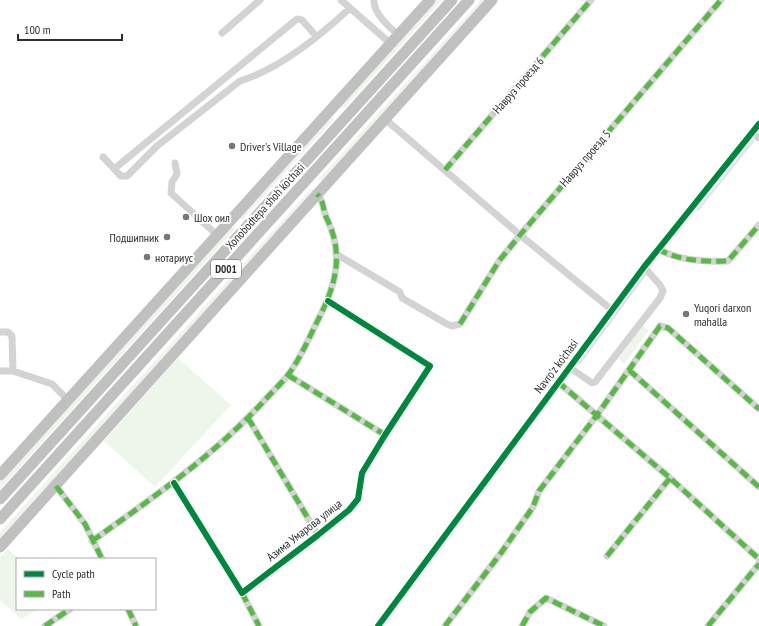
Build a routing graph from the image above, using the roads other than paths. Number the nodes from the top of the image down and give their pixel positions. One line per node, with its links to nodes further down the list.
1 (260, 0): 13 (street)
2 (341, 0): 10 (street)
3 (374, 0): 14 (street)
4 (430, 0): 14 (highway)
5 (452, 0): 11 (highway, Xonobodtepa shoh ko'chasi / D001)
6 (469, 0): 12 (highway, Xonobodtepa shoh ko'chasi / D001)
7 (492, 0): 19 (highway)
8 (591, 0): 26 (street, Навруз проезд 6)
9 (721, 0): 33 (street, Навруз проезд 5)
10 (350, 8): 15 (street); 16 (street)
11 (442, 11): 12 (highway); 17 (highway, Xonobodtepa shoh ko'chasi / D001)
12 (451, 19): 28 (highway, Xonobodtepa shoh ko'chasi / D001)
13 (222, 33)
14 (399, 35): 16 (highway)
15 (316, 36): 25 (street); 25 (street)
16 (391, 44): 18 (highway)
17 (354, 108): 18 (highway); 30 (highway, Xonobodtepa shoh ko'chasi / D001)
18 (326, 116): 32 (highway)
19 (385, 119): 26 (street); 27 (highway)
20 (759, 124): 21 (street, Navro'z ko'chasi)
21 (752, 132): 22 (street); 35 (street, Navro'z ko'chasi)
22 (759, 138)
23 (103, 157): 25 (street)
24 (175, 163): 34 (street)
25 (114, 169)
26 (445, 170): 33 (street)
27 (326, 184): 28 (highway); 29 (highway)
28 (302, 185): 58 (highway, Xonobodtepa shoh ko'chasi / D001)
29 (317, 194): 36 (street); 55 (highway)
30 (252, 220): 32 (highway); 57 (highway, Xonobodtepa shoh ko'chasi / D001)
31 (759, 224): 35 (street)
32 (227, 226): 34 (highway)
33 (520, 235): 36 (street, Навруз проезд 5); 39 (street)
34 (218, 236): 47 (highway)
35 (658, 249): 37 (street, Navro'z ko'chasi)
36 (336, 254): 38 (street)
37 (644, 267): 39 (street, Navro'z ko'chasi); 41 (street)
38 (328, 301): 45 (street); 51 (street, Азима Умарова улица)
39 (612, 310): 41 (street, Navro'z ko'chasi)
40 (0, 332): 44 (street)
41 (569, 367): 46 (street, Navro'z ko'chasi)
42 (629, 370): 48 (street); 49 (street); 56 (street)
43 (0, 371): 44 (street)
44 (13, 371): 47 (street)
45 (288, 375): 50 (street); 51 (street)
46 (558, 382): 49 (street); 72 (street, Navro'z ko'chasi)
47 (68, 400): 52 (highway)
48 (759, 409)
49 (597, 415): 53 (street); 73 (street)
50 (248, 418): 54 (street); 59 (street, Азима Умарова улица)
51 (385, 435): 59 (street, Азима Умарова улица)
52 (0, 475)
53 (670, 478): 62 (street); 64 (street)
54 (174, 483): 60 (street); 66 (street)
55 (56, 486): 60 (street); 61 (highway)
56 (759, 487)
57 (0, 499)
58 (0, 519)
59 (318, 535): 66 (street, Азима Умарова улица)
60 (92, 541): 63 (street)
61 (0, 547)
62 (607, 556)
63 (101, 558)
64 (759, 559)
65 (759, 564): 76 (street)
66 (242, 593): 71 (street)
67 (69, 610): 69 (street)
68 (128, 610): 70 (street)
69 (45, 626)
70 (136, 626)
71 (260, 626)
72 (378, 626)
73 (445, 626)
74 (522, 626): 75 (street)
75 (604, 626)
76 (708, 626)

